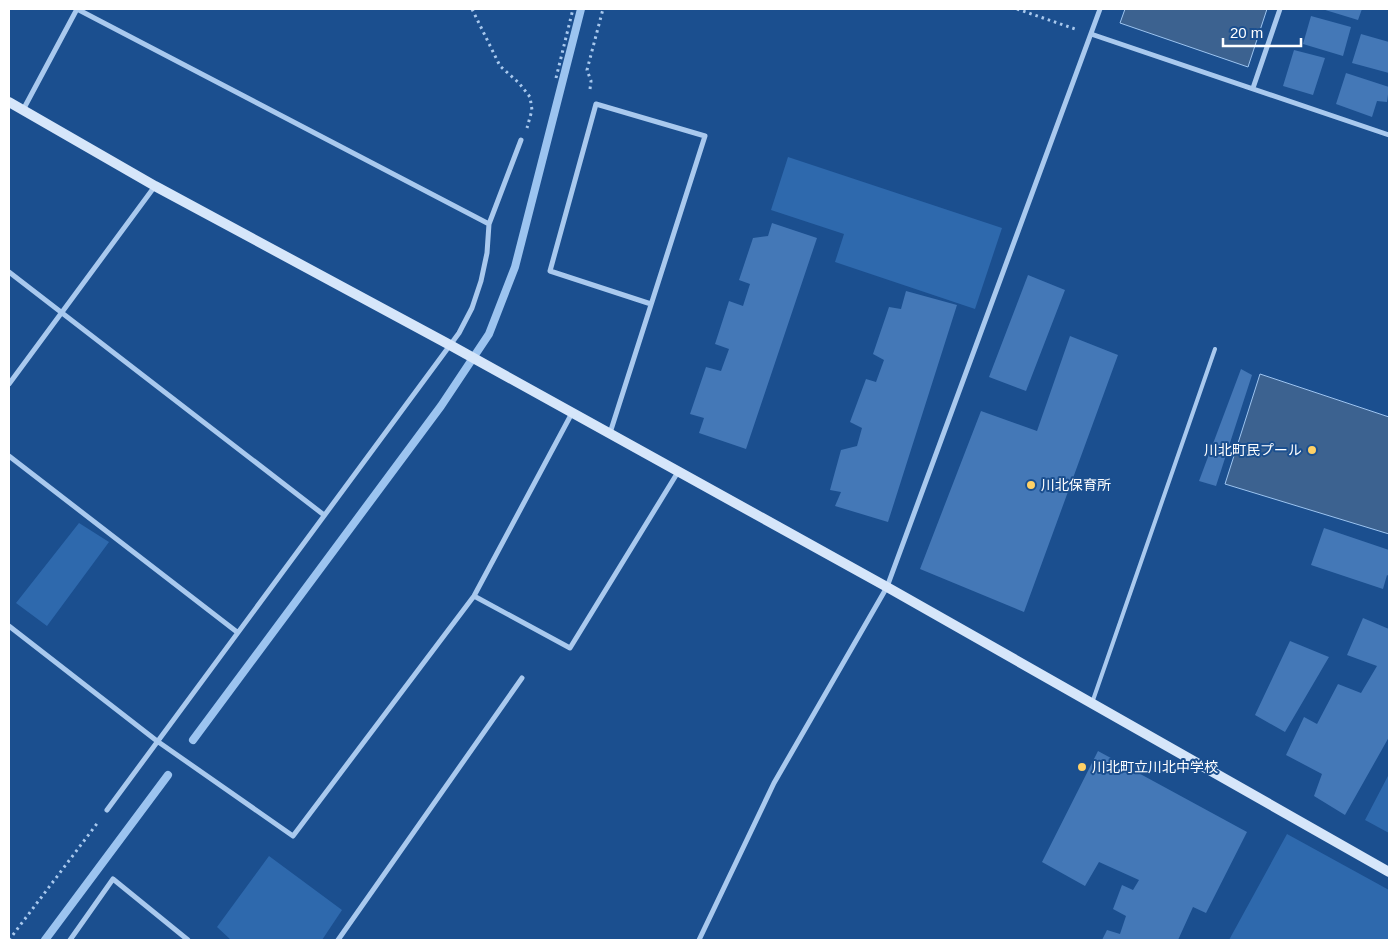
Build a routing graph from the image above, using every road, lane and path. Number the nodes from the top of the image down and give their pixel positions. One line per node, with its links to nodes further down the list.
1 (77, 9): 13 (street); 17 (street)
2 (472, 9): 15 (path)
3 (573, 9): 9 (path)
4 (603, 9): 12 (path)
5 (1017, 9): 8 (path)
6 (1100, 9): 8 (street)
7 (1280, 9): 10 (street)
8 (1091, 34): 10 (street); 29 (street)
9 (556, 78)
10 (1253, 88): 14 (street)
11 (9, 102): 13 (street)
12 (596, 104): 19 (street); 19 (street)
13 (23, 110): 16 (street)
14 (1389, 135)
15 (521, 140): 17 (street)
16 (156, 186): 20 (street); 21 (street)
17 (488, 224): 21 (street)
18 (9, 272): 20 (street)
19 (651, 304): 25 (street)
20 (62, 313): 23 (street); 28 (street)
21 (450, 345): 24 (street); 28 (street)
22 (1215, 349): 34 (lane)
23 (9, 384)
24 (572, 413): 25 (street); 30 (street)
25 (609, 434): 27 (street)
26 (9, 456): 32 (street)
27 (678, 472): 29 (street); 30 (street)
28 (324, 515): 32 (street)
29 (887, 587): 34 (street); 42 (street)
30 (474, 596): 35 (street)
31 (9, 626): 35 (street)
32 (238, 632): 35 (street)
33 (522, 678): 41 (street)
34 (1092, 703): 37 (street)
35 (157, 741): 36 (street)
36 (107, 810): 38 (path)
37 (1389, 872)
38 (9, 940)
39 (70, 940): 40 (street)
40 (188, 940)
41 (338, 940)
42 (699, 940)

